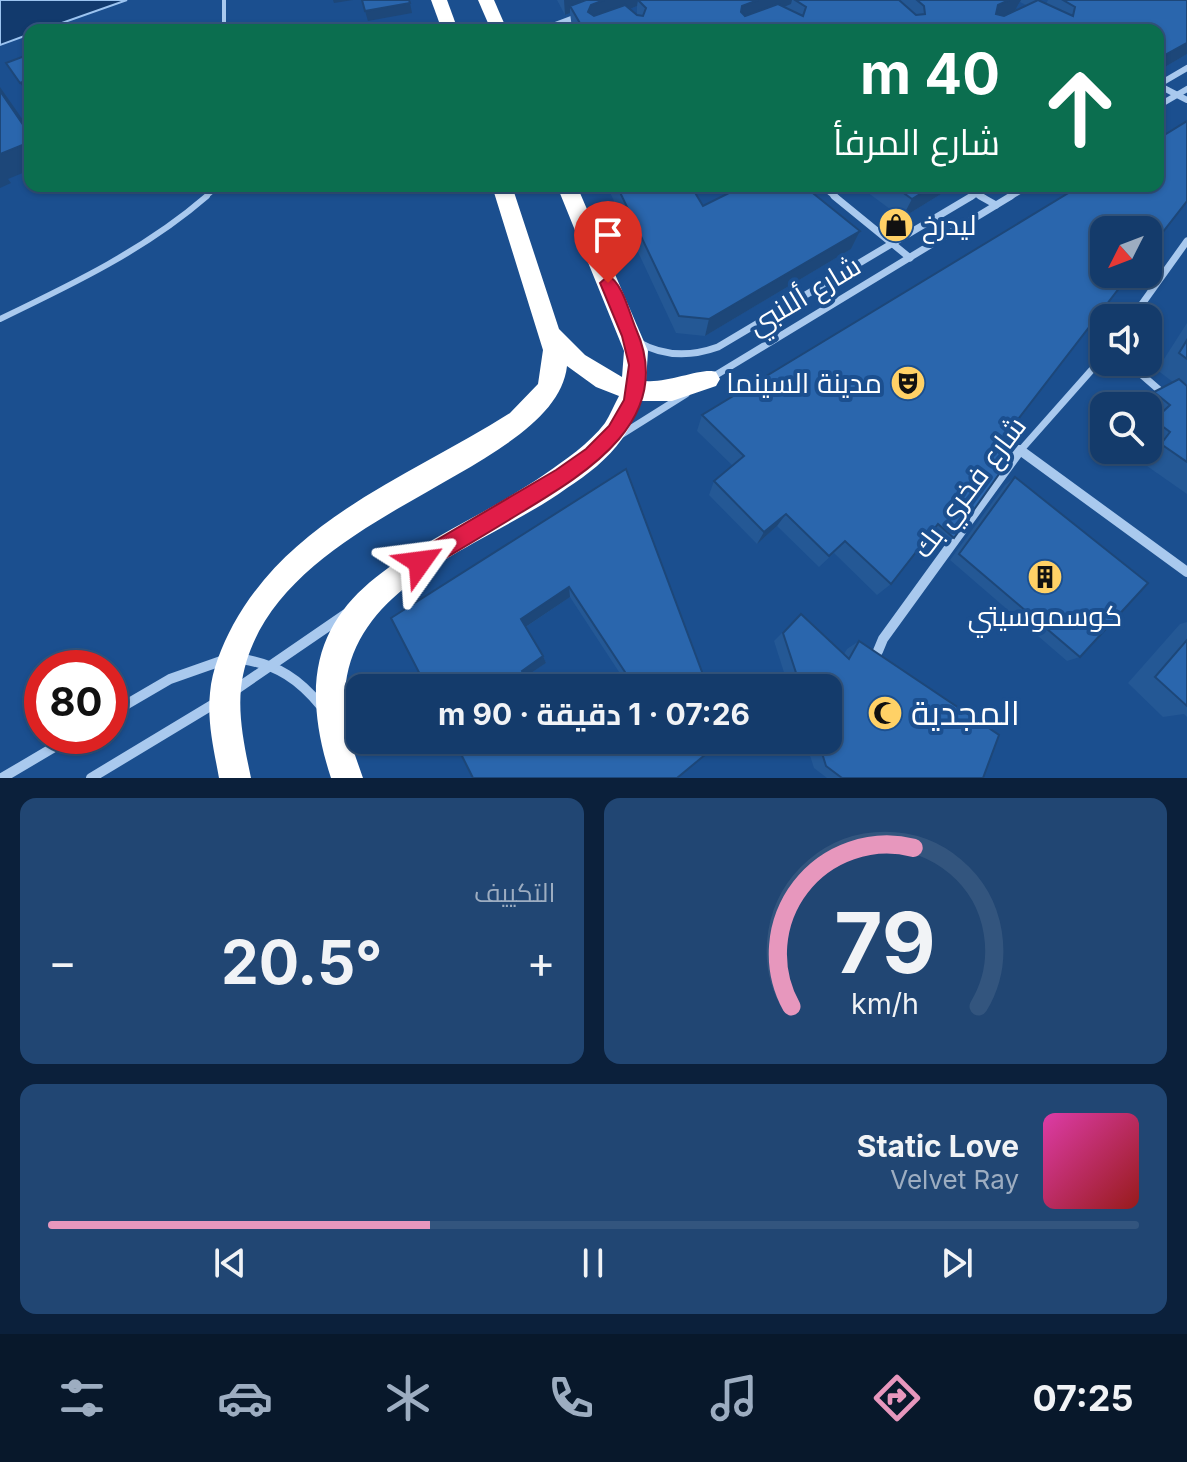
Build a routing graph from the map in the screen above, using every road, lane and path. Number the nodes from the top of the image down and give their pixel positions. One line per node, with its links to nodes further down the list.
1 (224, 0): 5 (lane)
2 (439, 0): 6 (highway)
3 (486, 0): 7 (highway)
4 (595, 10): 8 (street)
5 (224, 24)
6 (448, 24)
7 (496, 24)
8 (558, 24)
9 (1187, 68): 10 (street)
10 (1164, 81)
11 (1164, 88): 13 (street)
12 (1187, 89): 13 (street)
13 (1178, 95): 14 (street); 15 (street)
14 (1187, 100)
15 (1164, 103)
16 (213, 192): 29 (lane)
17 (504, 192): 30 (highway)
18 (570, 192): 31 (highway)
19 (829, 192): 26 (street)
20 (972, 192): 23 (street)
21 (978, 192): 23 (street, شارع أللنبي)
22 (1018, 192): 24 (street, شارع أللنبي)
23 (975, 194): 24 (street); 26 (street, شارع أللنبي)
24 (996, 205): 27 (street, شارع أللنبي)
25 (1187, 241): 28 (street)
26 (891, 244): 27 (street); 31 (street, شارع أللنبي)
27 (910, 258): 34 (street, شارع أللنبي)
28 (1142, 304)
29 (0, 319)
30 (550, 331): 35 (highway); 42 (highway)
31 (631, 336): 35 (highway)
32 (1090, 372): 38 (street, شارع فخري بك)
33 (1143, 376): 36 (street)
34 (708, 379): 35 (highway); 37 (street, شارع أللنبي)
35 (635, 390): 37 (highway)
36 (1176, 404)
37 (605, 444): 40 (highway)
38 (1020, 450): 39 (street); 41 (street, شارع فخري بك)
39 (1187, 572)
40 (374, 594): 43 (street); 46 (highway)
41 (878, 651)
42 (233, 658): 43 (street); 44 (highway); 45 (street)
43 (273, 663): 44 (street); 46 (street)
44 (225, 697): 49 (street); 50 (highway)
45 (128, 704)
46 (335, 742): 51 (highway)
47 (43, 754): 48 (street)
48 (2, 778)
49 (91, 778)
50 (235, 778)
51 (347, 778)

